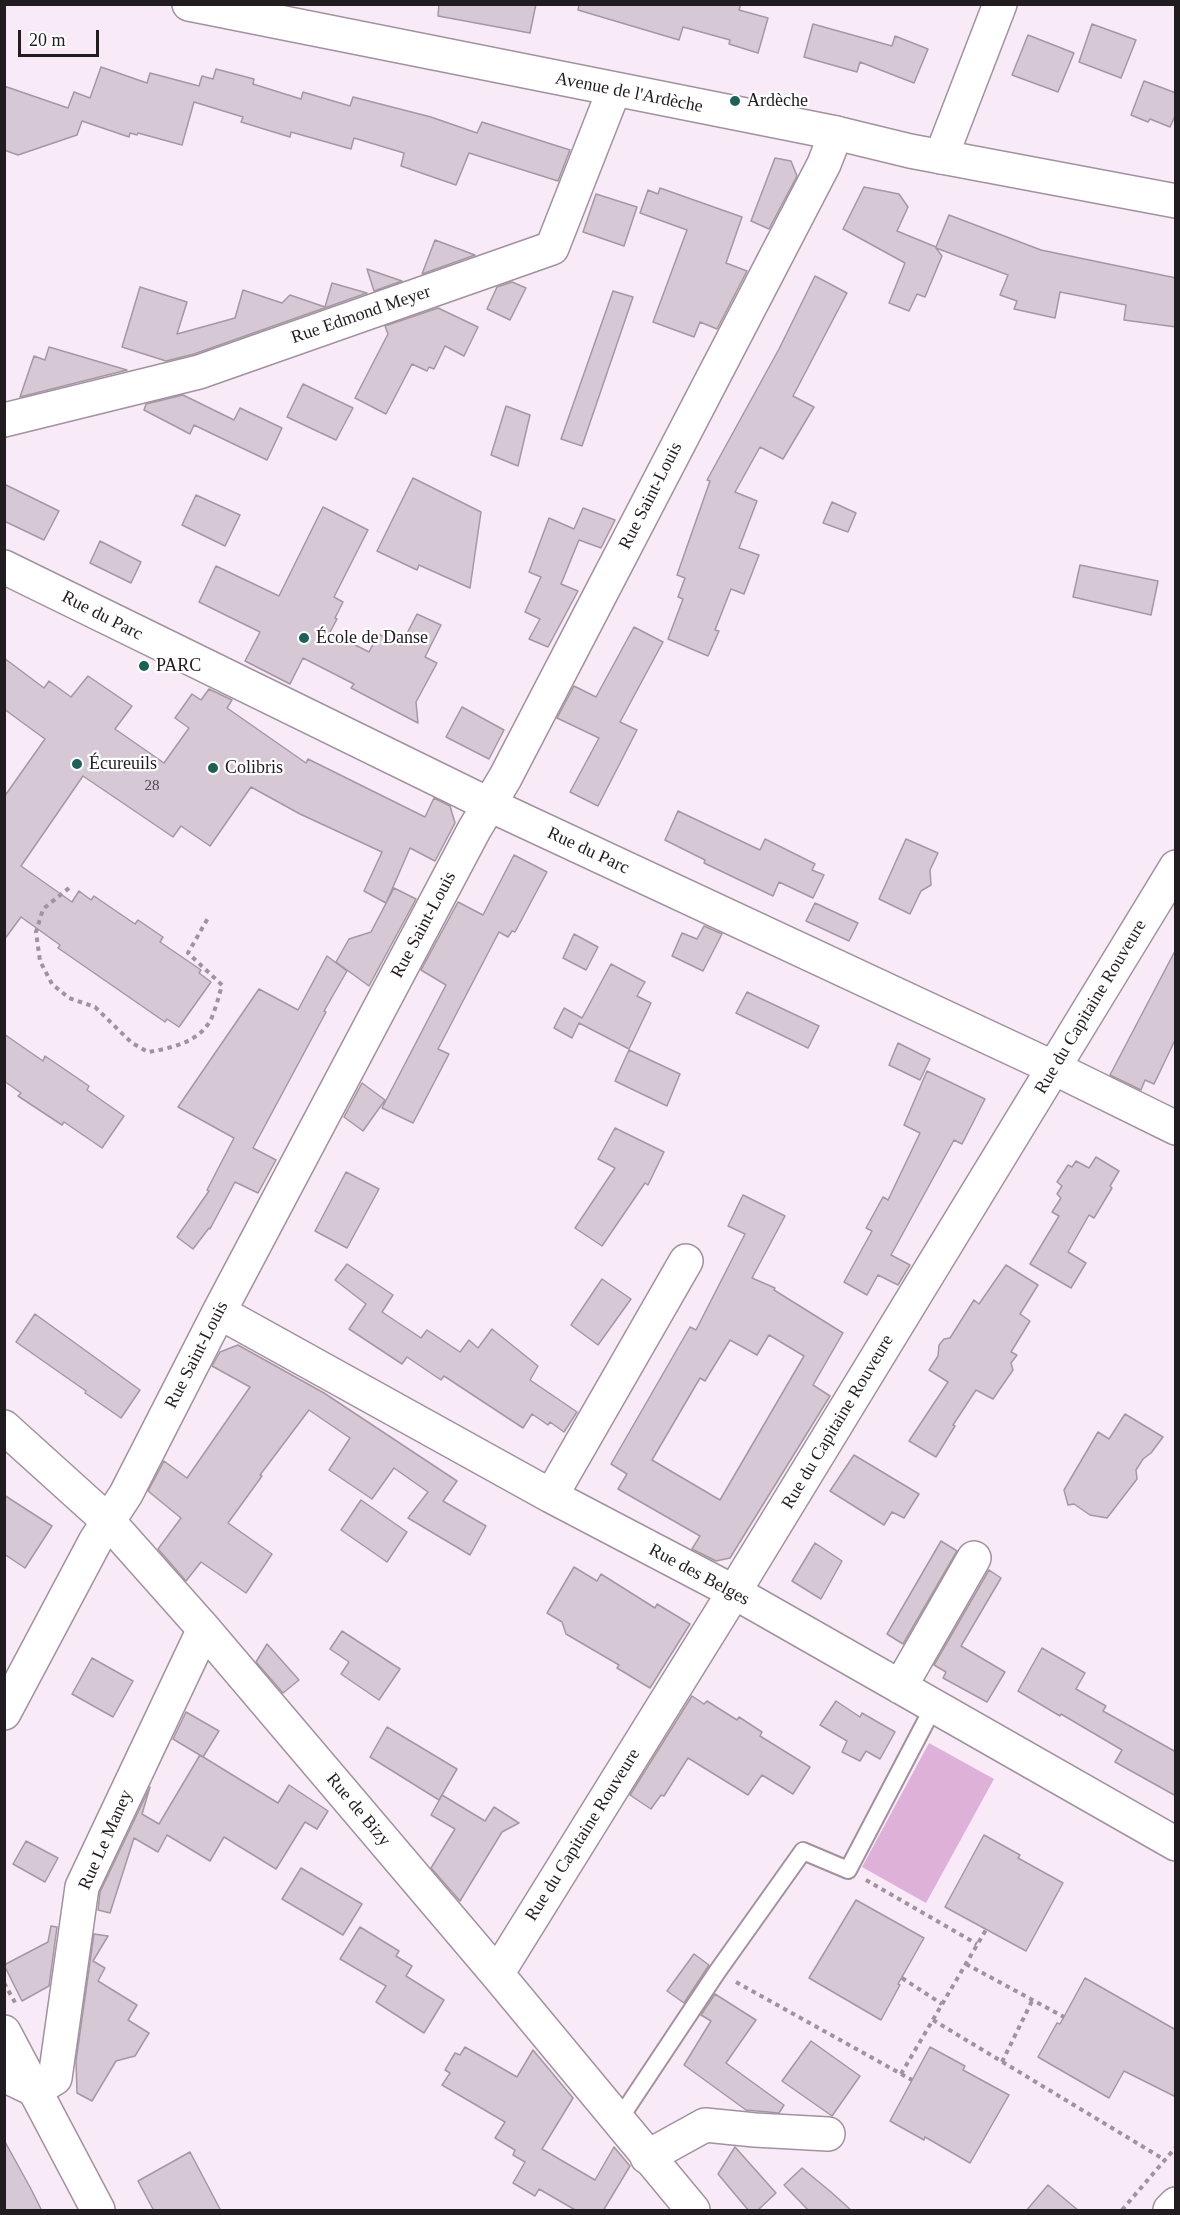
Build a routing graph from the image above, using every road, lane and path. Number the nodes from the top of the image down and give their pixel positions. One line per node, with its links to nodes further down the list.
1 (189, 4): 3 (street, Avenue de l'Ardèche)
2 (1000, 4): 5 (street)
3 (614, 90): 4 (street, Avenue de l'Ardèche); 7 (street, Rue Edmond Meyer)
4 (836, 133): 5 (street, Avenue de l'Ardèche); 9 (street, Rue Saint-Louis)
5 (941, 157): 6 (street, Avenue de l'Ardèche)
6 (1176, 201)
7 (4, 420)
8 (4, 567): 9 (street, Rue du Parc)
9 (490, 805): 13 (street, Rue du Parc); 16 (street, Rue Saint-Louis)
10 (1176, 867): 13 (street, Rue du Capitaine Rouveure)
11 (69, 888): 12 (path)
12 (208, 918)
13 (1054, 1068): 14 (street, Rue du Parc); 21 (street, Rue du Capitaine Rouveure)
14 (1176, 1128)
15 (686, 1261): 18 (street)
16 (219, 1312): 18 (street, Rue des Belges); 19 (street, Rue Saint-Louis)
17 (4, 1427): 19 (street, Rue de Bizy)
18 (551, 1496): 21 (street, Rue des Belges)
19 (108, 1521): 22 (street, Rue de Bizy); 25 (street, Rue Saint-Louis)
20 (974, 1558): 23 (street)
21 (734, 1592): 23 (street, Rue des Belges); 32 (street, Rue du Capitaine Rouveure)
22 (204, 1629): 32 (street, Rue de Bizy); 43 (street, Rue Le Maney)
23 (900, 1687): 24 (street, Rue des Belges)
24 (934, 1706): 26 (street, Rue des Belges); 27 (lane)
25 (4, 1713)
26 (1176, 1844)
27 (848, 1870): 29 (path); 31 (lane)
28 (987, 1928): 29 (path)
29 (977, 1944): 30 (path)
30 (966, 1964): 34 (path); 35 (path)
31 (717, 1972): 40 (path); 44 (lane)
32 (497, 1974): 44 (street, Rue de Bizy)
33 (902, 1977): 35 (path)
34 (1032, 2000): 36 (path); 39 (path)
35 (942, 2004): 37 (path)
36 (1064, 2018)
37 (933, 2020): 39 (path); 40 (path)
38 (4, 2032): 43 (street)
39 (1002, 2062): 48 (path)
40 (901, 2074): 42 (path)
41 (4, 2075): 43 (street)
42 (912, 2080)
43 (35, 2090): 50 (street)
44 (618, 2121): 47 (street, Rue de Bizy)
45 (828, 2134): 47 (street)
46 (1176, 2147): 48 (path)
47 (647, 2157): 51 (street, Rue de Bizy)
48 (1165, 2160): 52 (path)
49 (1176, 2204): 53 (street)
50 (98, 2211)
51 (693, 2211)
52 (1122, 2211)
53 (1170, 2211)

